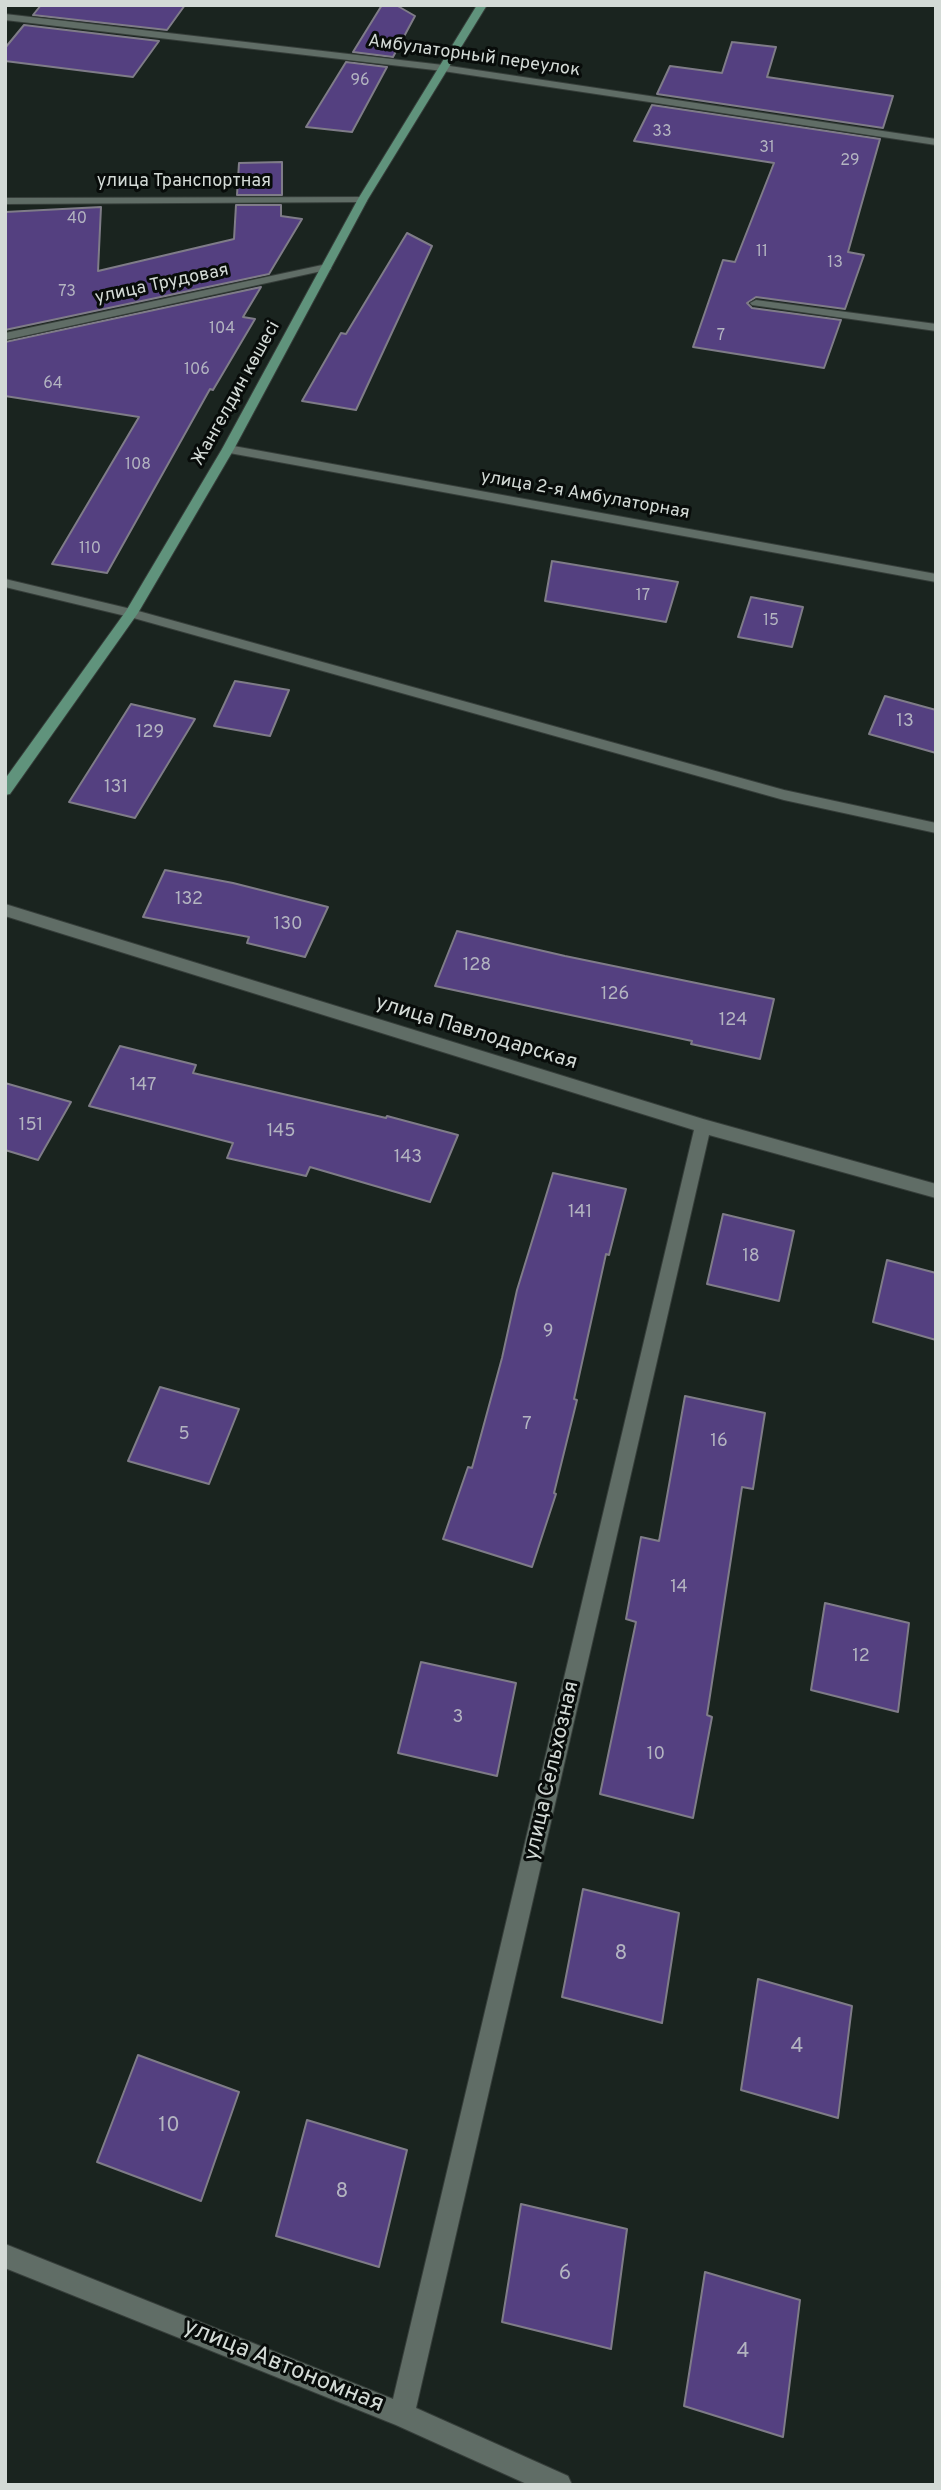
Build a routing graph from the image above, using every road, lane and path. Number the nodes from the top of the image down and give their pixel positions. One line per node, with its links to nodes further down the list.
1 (482, 5): 3 (main road, Жангелдин көшесі)
2 (5, 16): 3 (street, Амбулаторный переулок)
3 (443, 68): 4 (street, Амбулаторный переулок); 5 (main road, Жангелдин көшесі)
4 (936, 142)
5 (363, 199): 6 (street, улица Транспортная); 7 (main road, Жангелдин көшесі)
6 (5, 201)
7 (327, 267): 10 (street, улица Трудовая); 11 (main road, Жангелдин көшесі)
8 (756, 303): 9 (street)
9 (936, 328)
10 (5, 337)
11 (228, 449): 12 (street, улица 2-я Амбулаторная); 14 (main road, Жангелдин көшесі)
12 (936, 578)
13 (5, 583): 14 (street)
14 (131, 613): 15 (main road, Жангелдин көшесі); 16 (street)
15 (5, 790)
16 (936, 828)
17 (5, 910): 18 (street, улица Павлодарская)
18 (703, 1126): 19 (street, улица Павлодарская); 21 (street, улица Сельхозная)
19 (936, 1191)
20 (5, 2256): 21 (street, улица Автономная)
21 (402, 2415): 22 (street, улица Автономная)
22 (559, 2485)

